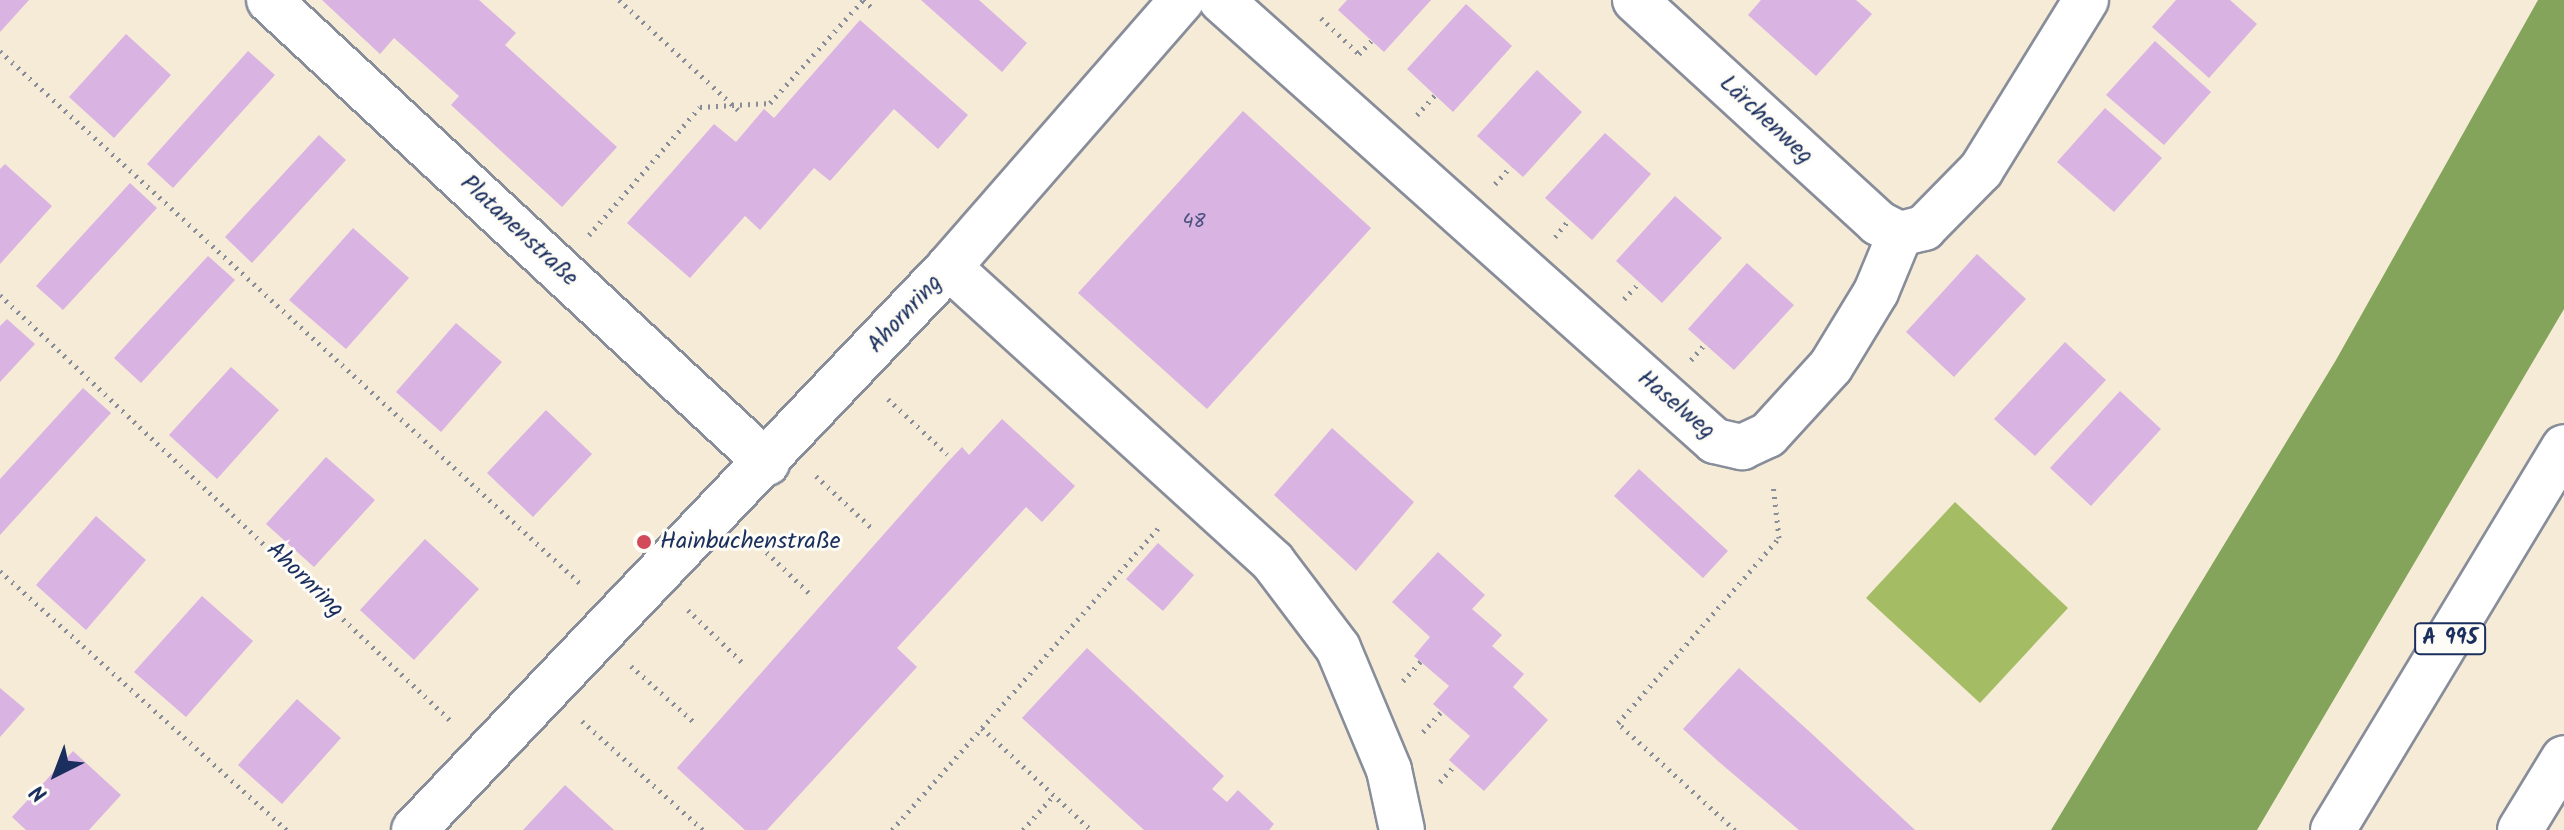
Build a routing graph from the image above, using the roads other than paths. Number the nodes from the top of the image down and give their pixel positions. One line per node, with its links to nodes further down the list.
1 (269, 0): 9 (main road, Platanenstraße)
2 (1182, 0): 7 (main road, Ahornring)
3 (1221, 0): 6 (main road, Haselweg)
4 (2086, 0): 6 (main road)
5 (1657, 7): 6 (main road, Lärchenweg)
6 (1900, 234)
7 (949, 267): 9 (main road, Ahornring); 12 (main road)
8 (2564, 447): 13 (main road, A 995)
9 (776, 454): 11 (main road, Ahornring)
10 (2564, 758): 14 (main road)
11 (414, 830)
12 (1402, 830)
13 (2333, 830)
14 (2520, 830)

